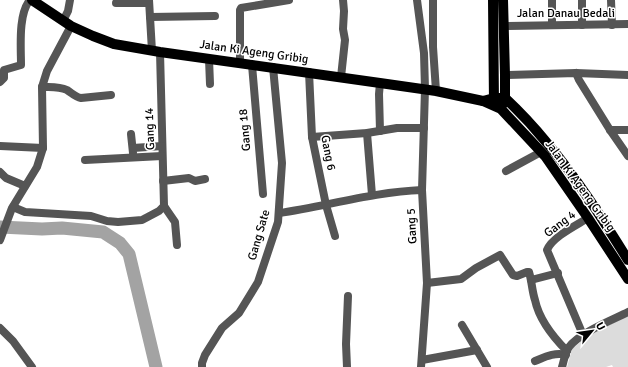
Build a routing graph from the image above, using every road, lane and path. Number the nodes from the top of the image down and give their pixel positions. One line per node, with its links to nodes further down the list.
1 (31, 0): 17 (main road, Jalan Ki Ageng Gribig); 35 (street)
2 (70, 0): 17 (street)
3 (289, 0): 13 (street)
4 (343, 0): 34 (street)
5 (417, 0): 23 (street, Gang 5)
6 (433, 0): 24 (street)
7 (493, 0): 43 (main road)
8 (503, 0): 22 (main road)
9 (552, 0): 19 (street)
10 (582, 0): 20 (street)
11 (611, 0): 21 (street)
12 (149, 1): 14 (street); 16 (street, Gang 14)
13 (276, 1): 27 (street)
14 (116, 3)
15 (215, 16): 16 (street)
16 (150, 17): 25 (street, Gang 14)
17 (67, 23): 25 (main road, Jalan Ki Ageng Gribig); 38 (street)
18 (628, 24): 21 (street, Jalan Danau Bedali)
19 (552, 25): 20 (street, Jalan Danau Bedali); 22 (street, Jalan Danau Bedali)
20 (582, 25): 21 (street, Jalan Danau Bedali)
21 (612, 25)
22 (503, 26): 32 (main road)
23 (422, 46): 24 (street); 39 (street, Gang 5)
24 (433, 46): 40 (street)
25 (156, 52): 26 (main road, Jalan Ki Ageng Gribig); 52 (street, Gang 14)
26 (209, 59): 27 (main road, Jalan Ki Ageng Gribig); 37 (street)
27 (240, 63): 28 (main road, Jalan Ki Ageng Gribig)
28 (252, 65): 29 (main road, Jalan Ki Ageng Gribig); 66 (street, Gang 18)
29 (273, 67): 30 (main road, Jalan Ki Ageng Gribig); 71 (street, Gang Sate)
30 (309, 72): 34 (main road, Jalan Ki Ageng Gribig); 50 (street, Gang 6)
31 (576, 73): 32 (street); 33 (street); 45 (street)
32 (505, 75): 42 (main road)
33 (628, 75)
34 (341, 77): 36 (main road, Jalan Ki Ageng Gribig)
35 (0, 82)
36 (380, 83): 39 (main road, Jalan Ki Ageng Gribig); 47 (street)
37 (210, 84)
38 (42, 87): 41 (street); 53 (street)
39 (425, 89): 40 (main road, Jalan Ki Ageng Gribig); 44 (street, Gang 5)
40 (436, 91): 43 (main road, Jalan Ki Ageng Gribig)
41 (111, 95)
42 (505, 98): 43 (main road, Jalan Ki Ageng Gribig); 76 (main road, Jalan Ki Ageng Gribig)
43 (496, 104): 55 (main road, Jalan Ki Ageng Gribig)
44 (424, 128): 47 (street); 65 (street, Gang 5)
45 (610, 130): 46 (street); 57 (street)
46 (628, 130)
47 (380, 131): 48 (street)
48 (367, 133): 50 (street); 67 (street)
49 (131, 134): 54 (street)
50 (312, 137): 68 (street, Gang 6)
51 (0, 146): 53 (street)
52 (162, 146): 54 (street); 56 (street, Gang 14)
53 (43, 148): 64 (street)
54 (132, 148): 58 (street)
55 (541, 152): 60 (street); 72 (main road, Jalan Ki Ageng Gribig)
56 (162, 156): 58 (street); 63 (street, Gang 14)
57 (628, 156)
58 (133, 158): 59 (street)
59 (85, 160)
60 (506, 171)
61 (0, 172): 64 (street)
62 (205, 179): 63 (street)
63 (163, 181): 69 (street, Gang 14)
64 (25, 186): 70 (street)
65 (422, 190): 67 (street); 80 (street, Gang 5)
66 (263, 194)
67 (372, 195): 68 (street)
68 (326, 205): 71 (street); 73 (street, Gang 6)
69 (164, 206): 70 (street); 75 (street)
70 (12, 208): 74 (street)
71 (279, 212): 91 (street, Gang Sate)
72 (588, 218): 77 (street, Gang 4); 78 (main road, Jalan Ki Ageng Gribig)
73 (335, 236)
74 (0, 240)
75 (177, 245)
76 (628, 260)
77 (558, 273): 79 (street); 85 (street)
78 (628, 279)
79 (531, 280): 80 (street); 87 (street)
80 (427, 283): 89 (street, Gang 5)
81 (348, 296): 92 (street)
82 (628, 312): 85 (street)
83 (462, 325): 86 (street)
84 (0, 328): 90 (street)
85 (583, 335): 87 (street)
86 (477, 350): 89 (street); 93 (street)
87 (566, 353): 88 (street); 94 (street)
88 (535, 361)
89 (421, 364)
90 (32, 367)
91 (202, 367)
92 (347, 367)
93 (487, 367)
94 (562, 367)

